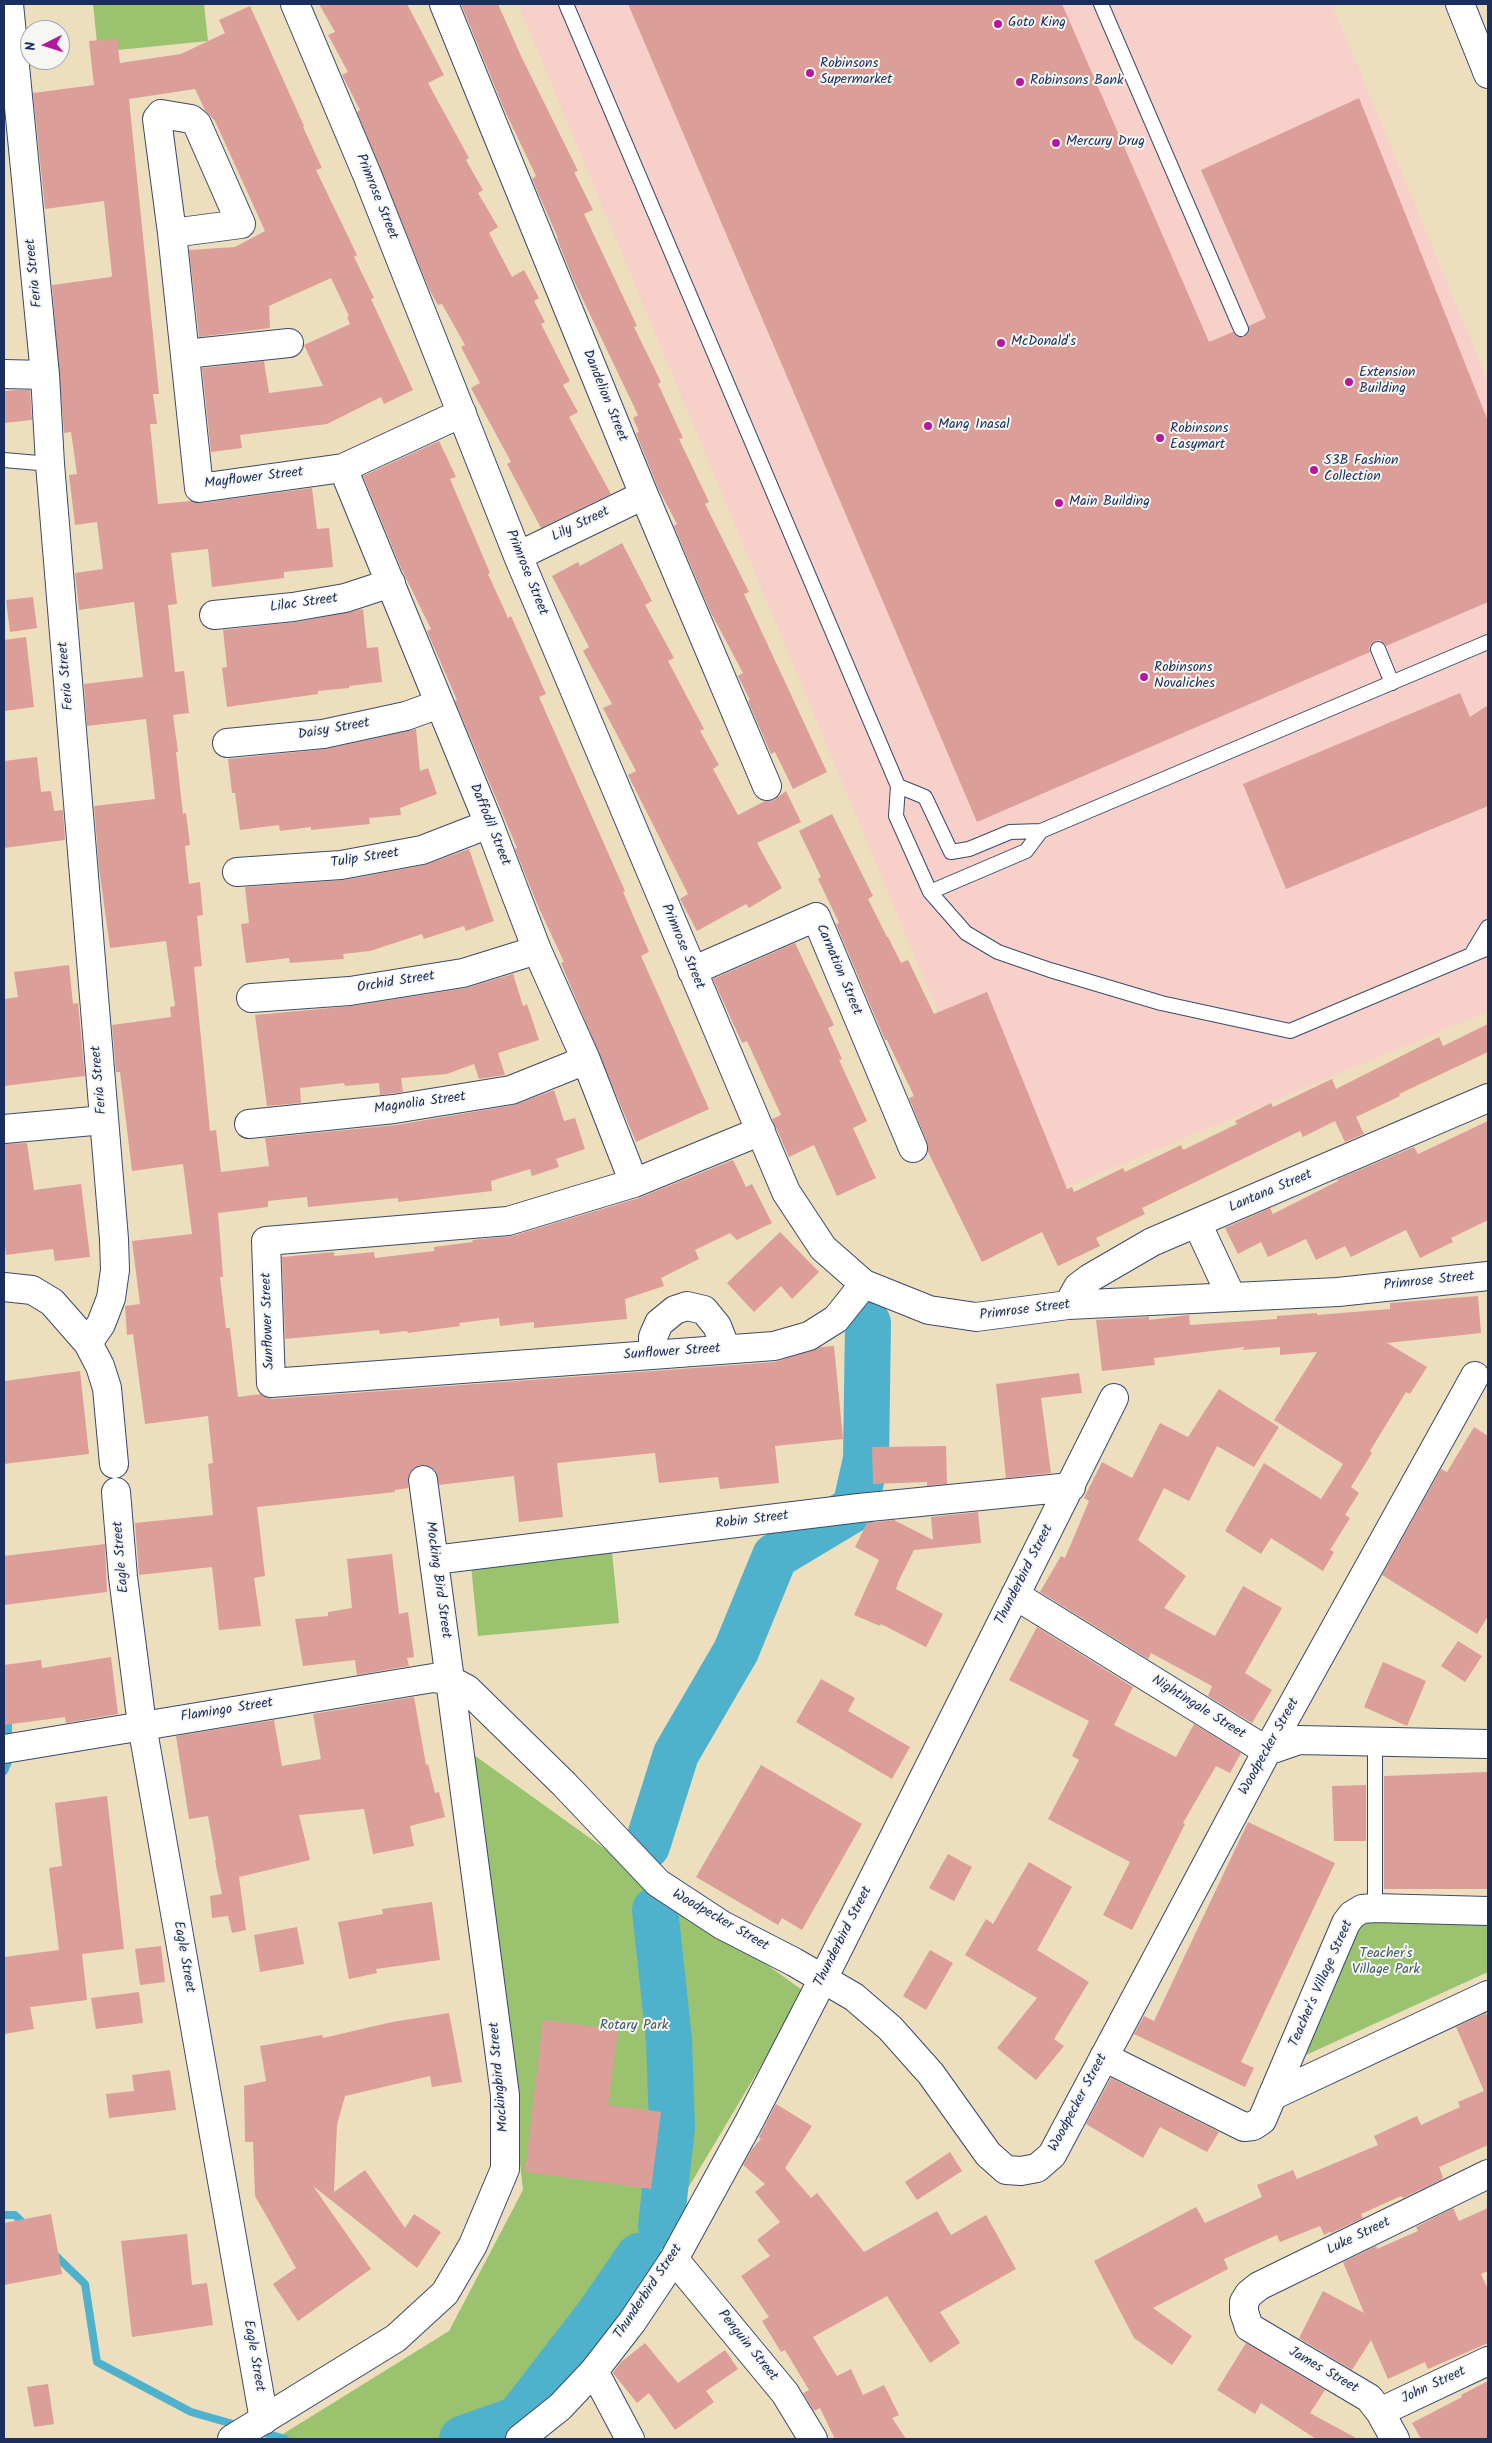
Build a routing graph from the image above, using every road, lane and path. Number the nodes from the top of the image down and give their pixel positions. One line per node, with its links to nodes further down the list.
1 (9, 4): 8 (street, Feria Street)
2 (295, 4): 15 (street, Primrose Street)
3 (444, 4): 19 (street, Dandelion Street)
4 (566, 4): 29 (lane)
5 (1101, 4): 10 (lane)
6 (1460, 4): 7 (street)
7 (1488, 74)
8 (15, 181): 14 (street, Feria Street)
9 (172, 233): 12 (street, Mayflower Street)
10 (1241, 329)
11 (289, 343): 12 (street)
12 (185, 354): 18 (street, Mayflower Street)
13 (4, 374): 14 (street)
14 (45, 375): 17 (street, Feria Street)
15 (462, 413): 18 (street, Mayflower Street); 20 (street, Primrose Street)
16 (4, 460): 17 (lane)
17 (50, 464): 42 (street, Feria Street)
18 (343, 468): 21 (street, Daffodil Street)
19 (644, 495): 20 (street, Lily Street); 28 (street, Dandelion Street)
20 (518, 556): 38 (street, Primrose Street)
21 (392, 583): 22 (street, Lilac Street); 26 (street, Daffodil Street)
22 (214, 616)
23 (1488, 642): 25 (lane)
24 (1378, 649): 25 (lane)
25 (1392, 683): 31 (lane)
26 (439, 704): 27 (street, Daisy Street); 30 (street, Daffodil Street)
27 (226, 743)
28 (767, 786)
29 (898, 786): 31 (lane); 33 (lane)
30 (490, 824): 32 (street, Tulip Street); 36 (street, Daffodil Street)
31 (1041, 832): 33 (lane)
32 (236, 872)
33 (930, 892): 37 (lane)
34 (1488, 927): 37 (lane)
35 (1488, 948): 37 (lane)
36 (538, 950): 39 (street, Orchid Street); 40 (street, Daffodil Street)
37 (1470, 955)
38 (692, 971): 45 (street, Primrose Street); 46 (street, Carnation Street)
39 (251, 998)
40 (586, 1060): 43 (street, Magnolia Street); 47 (street, Daffodil Street)
41 (1488, 1098): 48 (street, Lantana Street)
42 (104, 1120): 44 (street); 54 (street, Feria Street)
43 (249, 1124)
44 (4, 1129)
45 (761, 1132): 47 (street, Sunflower Street); 50 (street, Primrose Street)
46 (913, 1148)
47 (634, 1183): 56 (street, Sunflower Street)
48 (1197, 1223): 52 (street); 53 (street, Lantana Street)
49 (1488, 1276): 52 (street, Primrose Street)
50 (864, 1284): 53 (street, Primrose Street); 55 (street, Sunflower Street)
51 (4, 1287): 54 (street)
52 (1231, 1296): 53 (street, Primrose Street)
53 (1068, 1305)
54 (88, 1343): 59 (street)
55 (726, 1349): 56 (street, Sunflower Street); 56 (street)
56 (653, 1355)
57 (1475, 1376): 70 (street, Woodpecker Street)
58 (1114, 1398): 61 (street, Thunderbird Street)
59 (114, 1464)
60 (423, 1480): 63 (street, Mocking Bird Street)
61 (1071, 1487): 63 (street, Robin Street); 64 (street, Thunderbird Street)
62 (116, 1492): 66 (street, Eagle Street)
63 (434, 1560): 65 (street, Mocking Bird Street)
64 (1015, 1595): 70 (street, Nightingale Street); 73 (street, Thunderbird Street)
65 (450, 1680): 66 (street, Flamingo Street); 73 (street, Woodpecker Street); 83 (street, Mockingbird Street)
66 (142, 1725): 69 (street, Flamingo Street); 83 (street, Eagle Street)
67 (1375, 1741): 68 (street); 70 (street); 71 (lane)
68 (1488, 1744)
69 (4, 1749)
70 (1267, 1751): 75 (street, Woodpecker Street)
71 (1375, 1908): 72 (street, Teacher's Village Street); 76 (street, Teacher's Village Street)
72 (1488, 1911)
73 (811, 1972): 75 (street, Woodpecker Street); 78 (street, Thunderbird Street)
74 (1488, 1996): 76 (street)
75 (1104, 2058): 76 (street, Teacher's Village Street)
76 (1272, 2096)
77 (1488, 2174): 79 (street, Luke Street)
78 (674, 2259): 81 (street, Thunderbird Street); 87 (street, Penguin Street)
79 (1244, 2312): 82 (street, James Street)
80 (1488, 2361): 82 (street, John Street)
81 (594, 2370): 85 (street, Thunderbird Street); 86 (street)
82 (1380, 2412): 88 (street, James Street)
83 (264, 2420): 84 (street, Mockingbird Street)
84 (232, 2439)
85 (520, 2439)
86 (630, 2439)
87 (813, 2439)
88 (1395, 2439)

